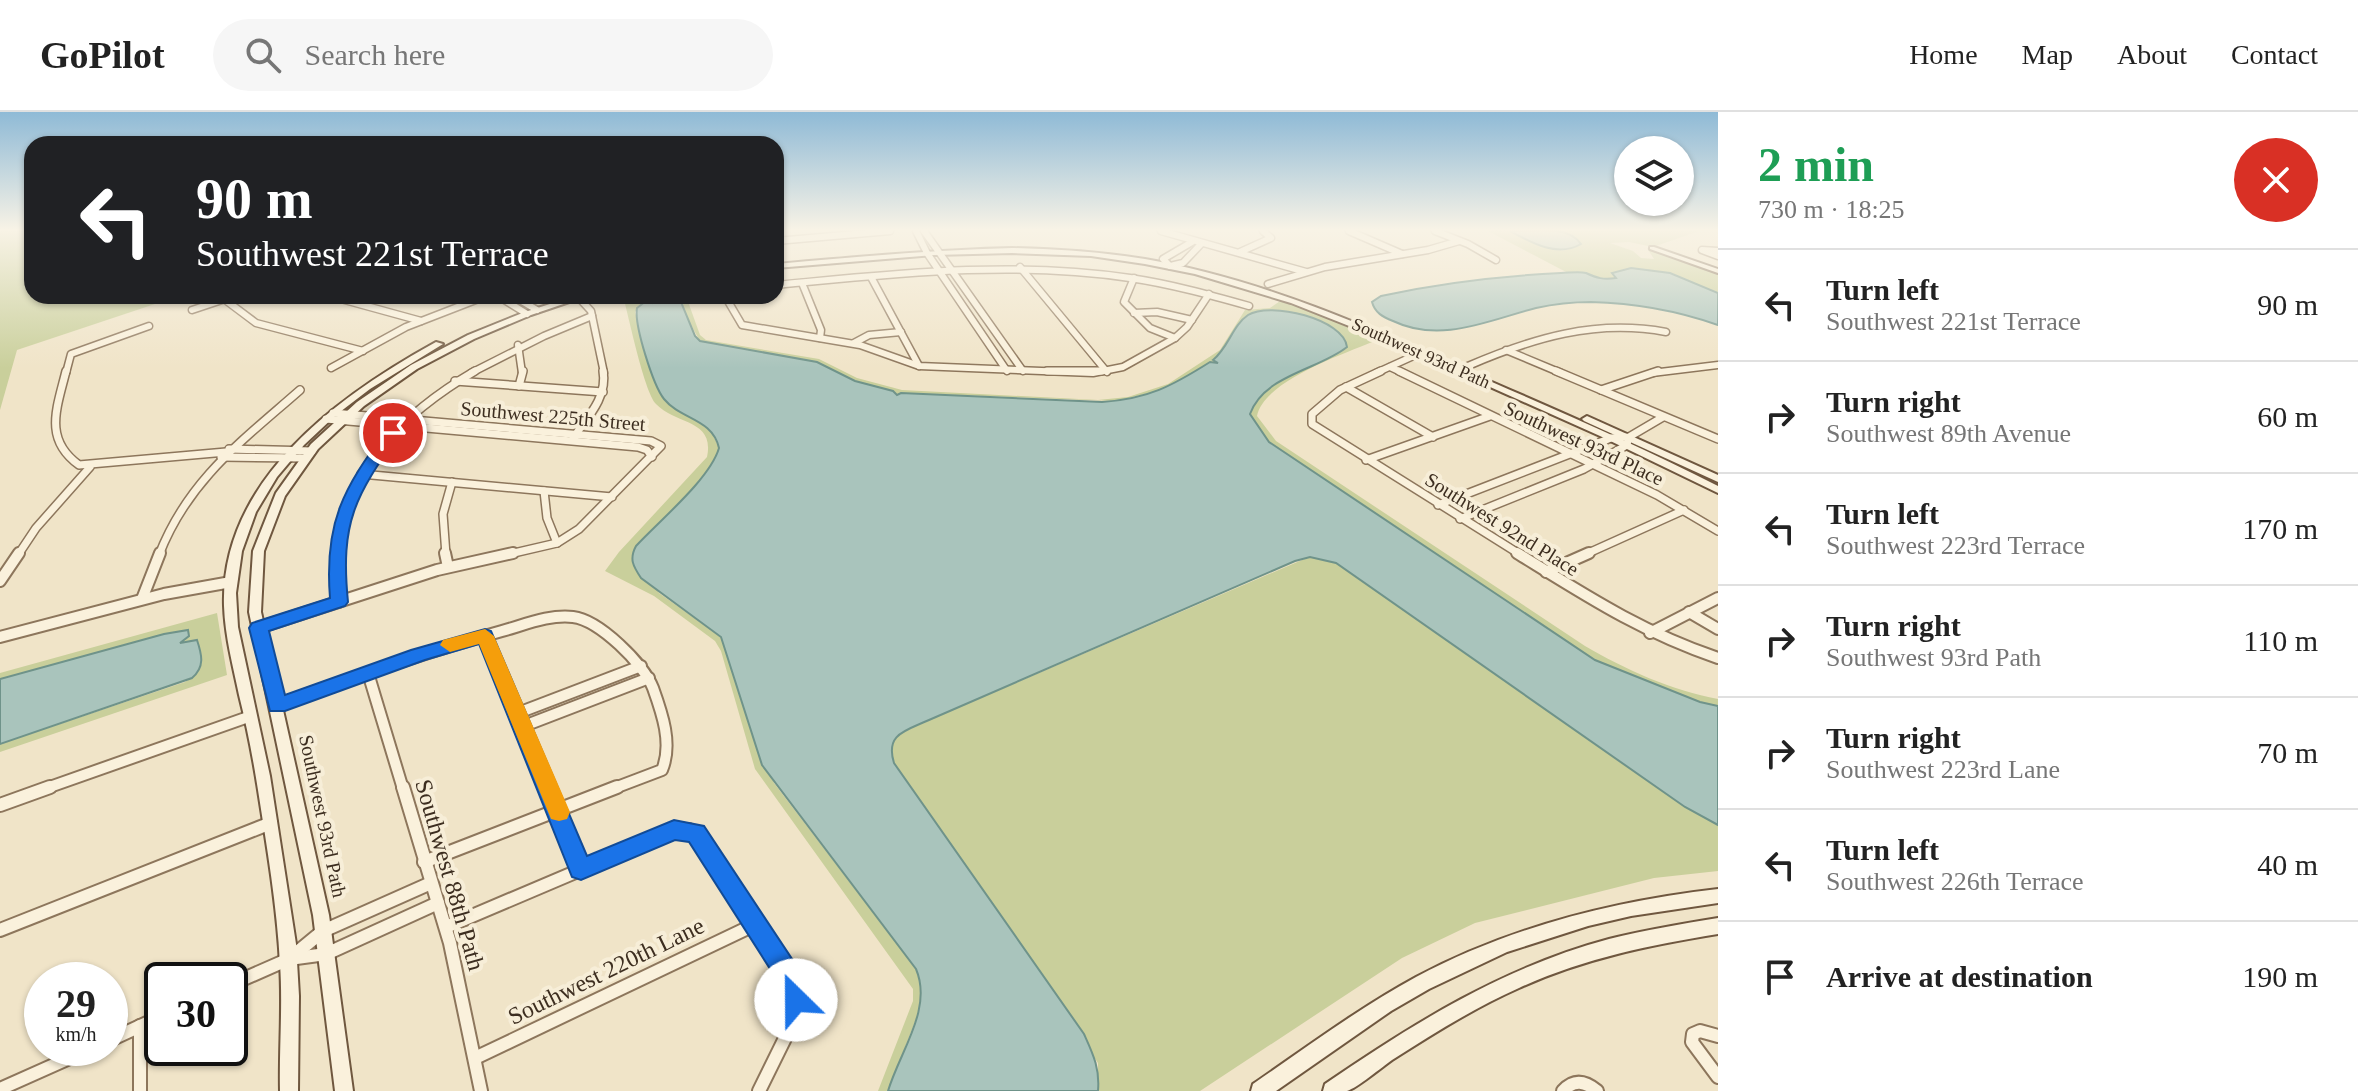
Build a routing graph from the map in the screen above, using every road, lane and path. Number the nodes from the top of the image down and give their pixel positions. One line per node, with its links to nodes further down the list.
1 (871, 277): 2 (street); 13 (street); 35 (street)
2 (875, 277)
3 (942, 277): 49 (street)
4 (955, 277): 50 (street)
5 (1028, 277): 51 (street)
6 (1120, 277): 11 (street)
7 (1160, 277): 12 (street)
8 (1217, 277): 43 (street, Southwest 93rd Path)
9 (1238, 277): 15 (street, Southwest 93rd Path)
10 (1291, 277): 15 (street)
11 (1134, 278): 12 (street); 30 (street)
12 (1158, 282): 16 (street)
13 (802, 283): 14 (street); 37 (street)
14 (784, 284)
15 (1268, 284): 46 (street, Southwest 93rd Path)
16 (1209, 294): 27 (street); 32 (street)
17 (209, 304): 28 (street)
18 (231, 304): 42 (street)
19 (359, 304): 33 (street)
20 (465, 304): 33 (street)
21 (515, 304): 29 (street)
22 (522, 304): 29 (street)
23 (542, 304): 29 (street, Southwest 93rd Path)
24 (552, 304): 29 (street, Southwest 93rd Path)
25 (586, 304): 31 (street)
26 (730, 304): 37 (street)
27 (1249, 306)
28 (192, 310)
29 (528, 310): 59 (street, Southwest 93rd Path); 59 (street, Southwest 93rd Path)
30 (1134, 313): 32 (street); 38 (street)
31 (592, 316): 40 (street); 57 (street)
32 (1192, 320): 38 (street)
33 (421, 321): 42 (street)
34 (149, 326): 74 (street)
35 (901, 332): 39 (street); 45 (street)
36 (1666, 332): 41 (street)
37 (820, 338): 39 (street)
38 (1175, 338): 51 (street)
39 (854, 343): 45 (street)
40 (518, 345): 52 (street); 53 (street)
41 (1506, 350): 46 (street); 56 (street)
42 (363, 351): 48 (street)
43 (1420, 353): 47 (street); 65 (street, Southwest 93rd Path)
44 (1718, 365): 56 (street)
45 (919, 366): 49 (street)
46 (1468, 366): 67 (street, Southwest 93rd Path)
47 (1390, 367): 54 (street); 58 (street, Southwest 93rd Place)
48 (331, 368)
49 (1007, 371): 50 (street)
50 (1023, 371): 51 (street)
51 (1107, 372)
52 (454, 381): 53 (street); 61 (street)
53 (519, 386): 57 (street)
54 (1343, 389): 64 (street); 72 (street, Southwest 92nd Place)
55 (300, 390): 68 (street)
56 (1601, 390): 60 (street)
57 (603, 392): 63 (street)
58 (1490, 416): 64 (street); 70 (street, Southwest 93rd Place)
59 (337, 417): 61 (street, Southwest 225th Street); 62 (street, Southwest 225th Street); 69 (street, Southwest 93rd Path); 69 (street, Southwest 93rd Path)
60 (1663, 417): 66 (street); 67 (street)
61 (405, 420): 62 (street); 63 (street, Southwest 225th Street)
62 (398, 428): 63 (street, Southwest 225th Street); 75 (street)
63 (573, 438): 71 (street, Southwest 225th Street); 71 (street, Southwest 225th Street)
64 (1430, 438): 72 (street)
65 (1611, 438): 67 (street, Southwest 93rd Path); 70 (street)
66 (1718, 439)
67 (1628, 441): 73 (street); 76 (street, Southwest 93rd Path); 78 (street, Southwest 93rd Path)
68 (226, 453): 69 (street); 74 (street); 91 (street)
69 (300, 454): 89 (street, Southwest 93rd Path); 94 (street, Southwest 93rd Path)
70 (1572, 455): 73 (street, Southwest 93rd Place); 81 (street)
71 (652, 457): 80 (street)
72 (1366, 460): 81 (street, Southwest 92nd Place)
73 (1591, 464): 82 (street, Southwest 93rd Place); 83 (street)
74 (90, 467): 88 (street)
75 (361, 474): 77 (street); 92 (street)
76 (1718, 479)
77 (452, 482): 79 (street); 86 (street)
78 (1718, 490)
79 (544, 491): 80 (street); 85 (street)
80 (612, 497): 85 (street)
81 (1438, 505): 83 (street, Southwest 92nd Place)
82 (1684, 510): 84 (street, Southwest 93rd Place); 87 (street)
83 (1460, 519): 87 (street, Southwest 92nd Place)
84 (1718, 531)
85 (557, 543): 86 (street)
86 (448, 567): 92 (street)
87 (1546, 572): 96 (street, Southwest 92nd Place)
88 (0, 581)
89 (231, 582): 91 (street); 105 (street, Southwest 93rd Path)
90 (1718, 598): 93 (street)
91 (142, 599): 98 (street)
92 (339, 602): 94 (street)
93 (1689, 612): 95 (street); 96 (street)
94 (258, 628): 103 (street, Southwest 93rd Path)
95 (1718, 629)
96 (1650, 633): 99 (street, Southwest 92nd Place)
97 (485, 636): 100 (street); 101 (street); 104 (street)
98 (0, 637)
99 (1718, 658)
100 (641, 666): 102 (street); 104 (street)
101 (368, 673): 103 (street); 110 (street, Southwest 88th Path)
102 (649, 678): 106 (street); 108 (street)
103 (277, 705): 119 (street, Southwest 93rd Path)
104 (518, 713): 106 (street)
105 (251, 716): 107 (street); 109 (street, Southwest 93rd Path)
106 (524, 726): 108 (street)
107 (0, 805)
108 (558, 811): 110 (street); 111 (street)
109 (271, 823): 118 (street); 121 (street, Southwest 93rd Path)
110 (424, 862): 112 (street, Southwest 88th Path)
111 (581, 869): 115 (street); 117 (street)
112 (431, 883): 114 (street, Southwest 88th Path); 119 (street)
113 (1718, 896): 136 (street)
114 (438, 903): 117 (street, Southwest 88th Path); 120 (street)
115 (756, 924): 127 (street, Southwest 220th Lane); 131 (street)
116 (1718, 926): 137 (street)
117 (446, 927): 127 (street, Southwest 88th Path)
118 (0, 930)
119 (323, 931): 120 (street, Southwest 93rd Path); 121 (street)
120 (326, 954): 121 (street); 134 (street, Southwest 93rd Path)
121 (289, 959): 122 (street); 133 (street, Southwest 93rd Path)
122 (248, 977)
123 (144, 1024): 124 (street)
124 (140, 1026): 125 (street); 132 (street)
125 (128, 1032)
126 (1718, 1036): 129 (street)
127 (475, 1058): 135 (street, Southwest 88th Path)
128 (52, 1066): 130 (street)
129 (1718, 1077)
130 (0, 1089)
131 (760, 1090)
132 (140, 1091)
133 (289, 1091)
134 (344, 1091)
135 (481, 1091)
136 (1260, 1091)
137 (1332, 1091)
138 (1563, 1091): 139 (street)
139 (1597, 1091)

